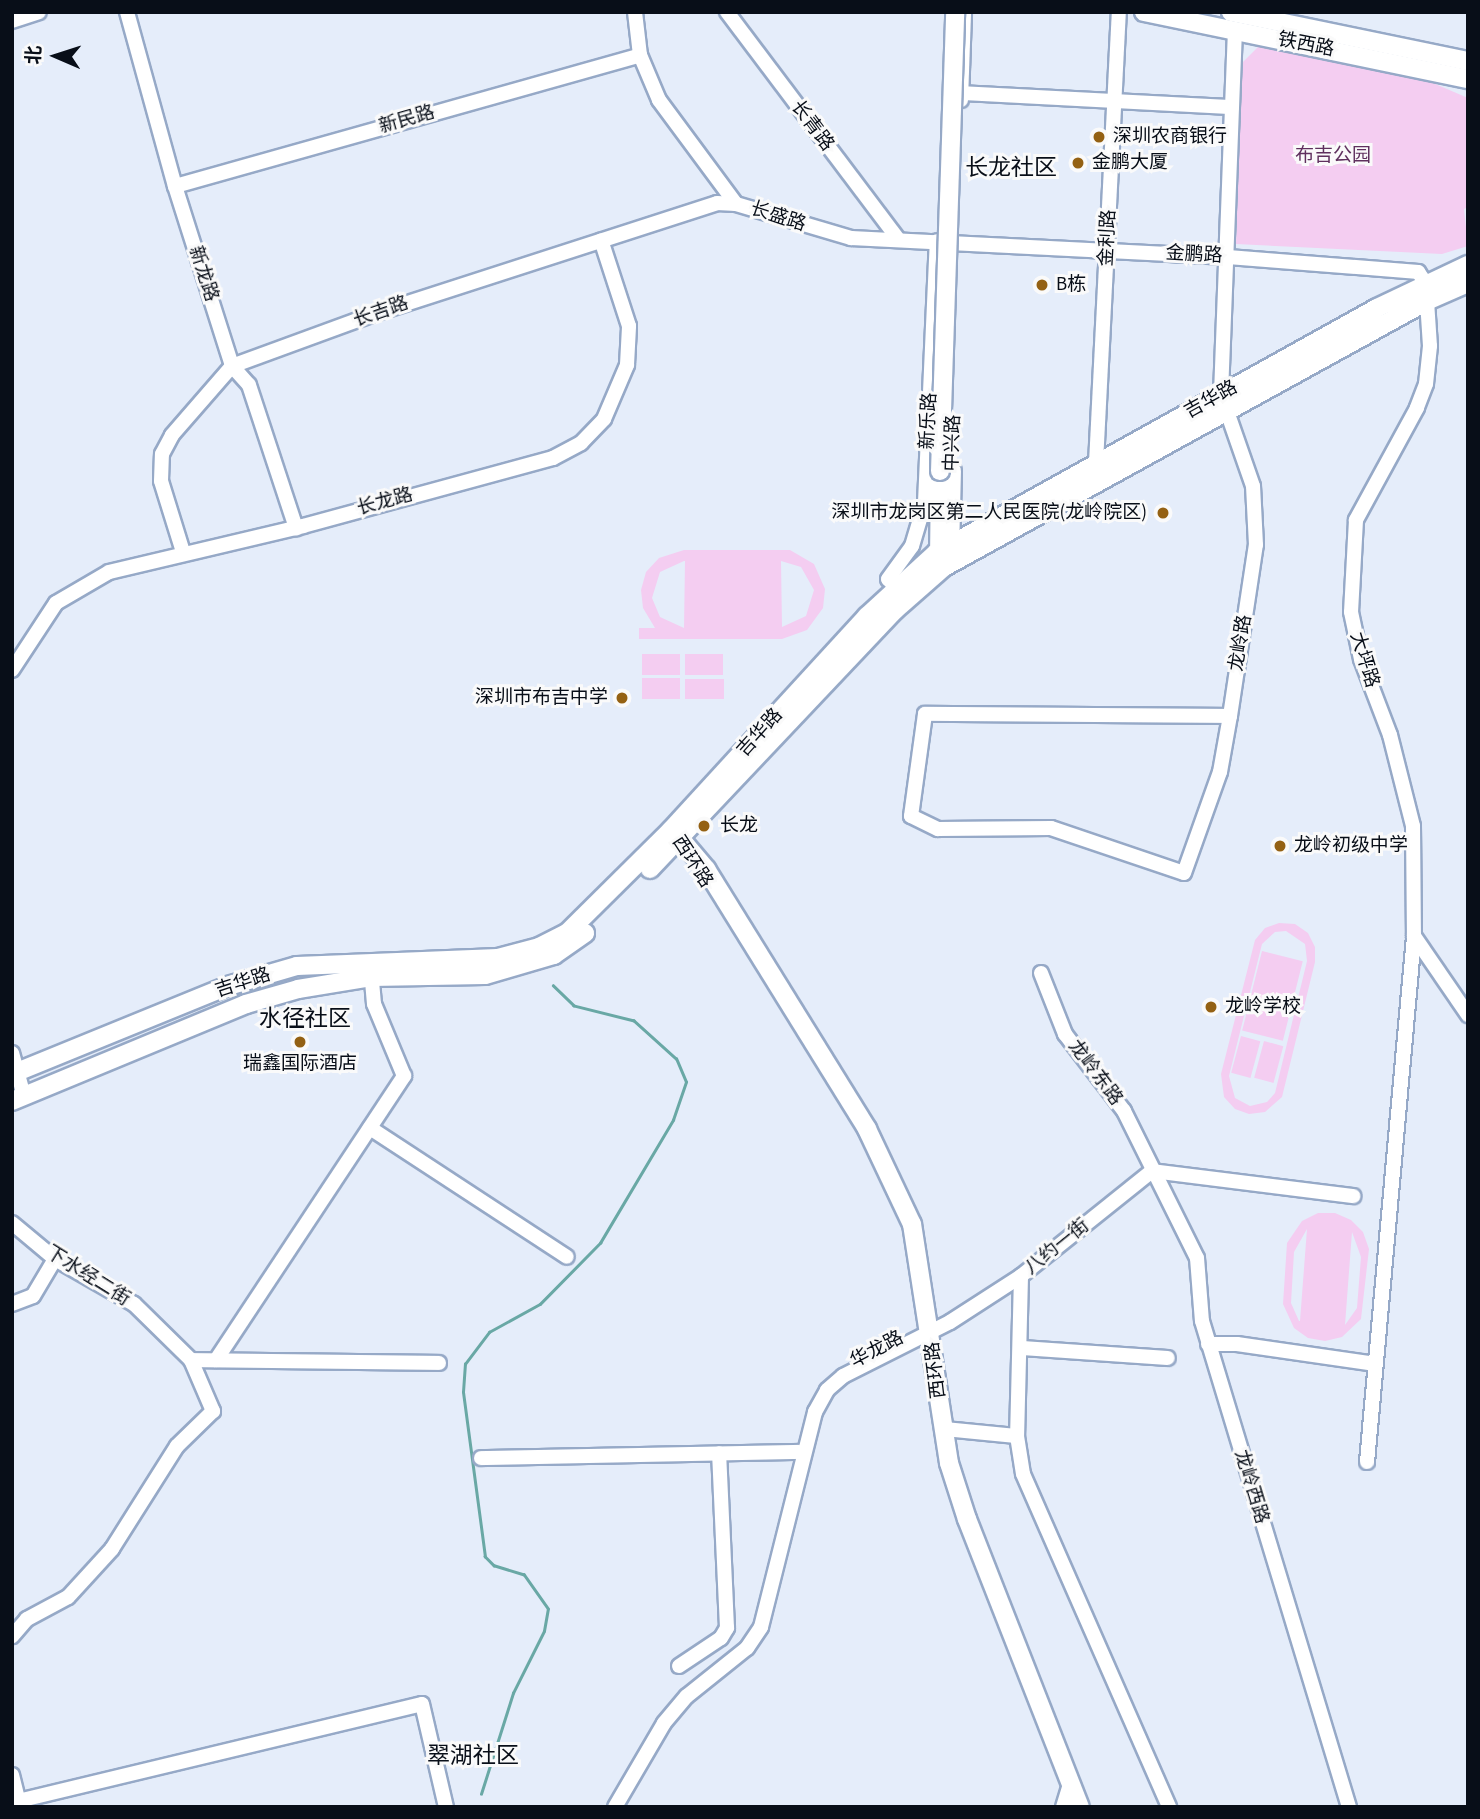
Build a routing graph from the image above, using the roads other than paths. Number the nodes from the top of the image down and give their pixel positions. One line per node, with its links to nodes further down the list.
1 (39, 12): 10 (street)
2 (127, 12): 18 (street, 新龙路)
3 (635, 12): 12 (street, 长盛路)
4 (727, 12): 20 (street, 长青路)
5 (956, 12): 22 (street); 32 (main road, 中兴路, bridge)
6 (965, 12): 15 (street); 32 (main road, 中兴路)
7 (1119, 12): 16 (street, 金利路)
8 (1144, 12): 11 (main road, 铁西路)
9 (1231, 12): 13 (main road, 铁西路)
10 (12, 21)
11 (1235, 31): 14 (main road, 铁西路); 17 (street)
12 (640, 55): 18 (street, 新民路); 19 (street, 长盛路)
13 (1468, 61)
14 (1468, 79)
15 (961, 93): 16 (street); 22 (street)
16 (1115, 101): 17 (street); 23 (street, 金利路)
17 (1232, 107): 24 (street)
18 (174, 186): 29 (street, 新龙路)
19 (736, 204): 20 (street, 长盛路); 21 (street, 长吉路)
20 (898, 239): 22 (street, 长盛路)
21 (601, 240): 29 (street, 长吉路); 33 (street, 长龙路)
22 (947, 241): 23 (street, 金鹏路); 37 (street, 新乐路)
23 (1107, 250): 24 (street, 金鹏路); 31 (street, 金利路)
24 (1228, 257): 26 (street, 金鹏路); 30 (street)
25 (1468, 265): 26 (main road, 吉华路)
26 (1425, 282): 30 (main road, 吉华路)
27 (1468, 283): 28 (main road, 吉华路)
28 (1427, 301): 30 (main road, 吉华路); 41 (street, 大坪路)
29 (232, 366): 33 (street, 新龙路); 35 (street, 长吉路)
30 (1224, 402): 31 (main road, 吉华路); 36 (main road, 吉华路); 39 (street, 龙岭路)
31 (1096, 463): 34 (main road, 吉华路)
32 (946, 471): 34 (main road, 中兴路); 36 (main road, 中兴路)
33 (296, 528): 35 (street, 长龙路)
34 (952, 543): 36 (main road, 中兴路)
35 (183, 552): 38 (street, 长龙路)
36 (940, 560): 37 (main road, 吉华路); 40 (main road, 吉华路)
37 (896, 587): 40 (main road, 吉华路)
38 (12, 670)
39 (1230, 716): 39 (street, 龙岭路)
40 (676, 836): 42 (main road, 吉华路); 57 (main road, 西环路)
41 (1414, 936): 44 (street); 64 (street, 大坪路)
42 (371, 970): 46 (main road, 吉华路); 47 (main road, 吉华路); 48 (street)
43 (1041, 973): 49 (street, 龙岭东路)
44 (1468, 1015)
45 (12, 1053): 46 (street)
46 (14, 1073): 47 (street)
47 (18, 1098)
48 (370, 1128): 52 (street); 62 (street)
49 (1152, 1171): 50 (street); 54 (street, 八约一街); 58 (street, 龙岭西路)
50 (1353, 1196)
51 (12, 1223): 53 (street, 下水经二街)
52 (567, 1257)
53 (55, 1259): 55 (street); 61 (street, 下水经二街)
54 (1021, 1276): 56 (street, 八约一街); 59 (street)
55 (12, 1304)
56 (956, 1315): 57 (street, 华龙路)
57 (927, 1328): 65 (main road, 西环路); 67 (street, 华龙路); 74 (main road, 西环路); 78 (street, 华龙路)
58 (1208, 1344): 64 (street); 81 (street, 龙岭西路)
59 (1022, 1348): 60 (street); 66 (street)
60 (1168, 1358)
61 (191, 1360): 62 (street); 71 (street, 下水经二街)
62 (216, 1360): 63 (street)
63 (439, 1363)
64 (1376, 1364): 70 (street, 大坪路)
65 (944, 1429): 66 (street); 74 (main road, 西环路)
66 (1017, 1436): 80 (street)
67 (799, 1452): 68 (street); 77 (street, 华龙路)
68 (719, 1453): 69 (street); 72 (street)
69 (481, 1458)
70 (1367, 1462)
71 (12, 1636)
72 (679, 1665)
73 (12, 1776): 75 (street)
74 (1067, 1798): 79 (main road, 西环路)
75 (19, 1804): 76 (street)
76 (446, 1807)
77 (607, 1807)
78 (615, 1807)
79 (1080, 1807)
80 (1169, 1807)
81 (1349, 1807)

